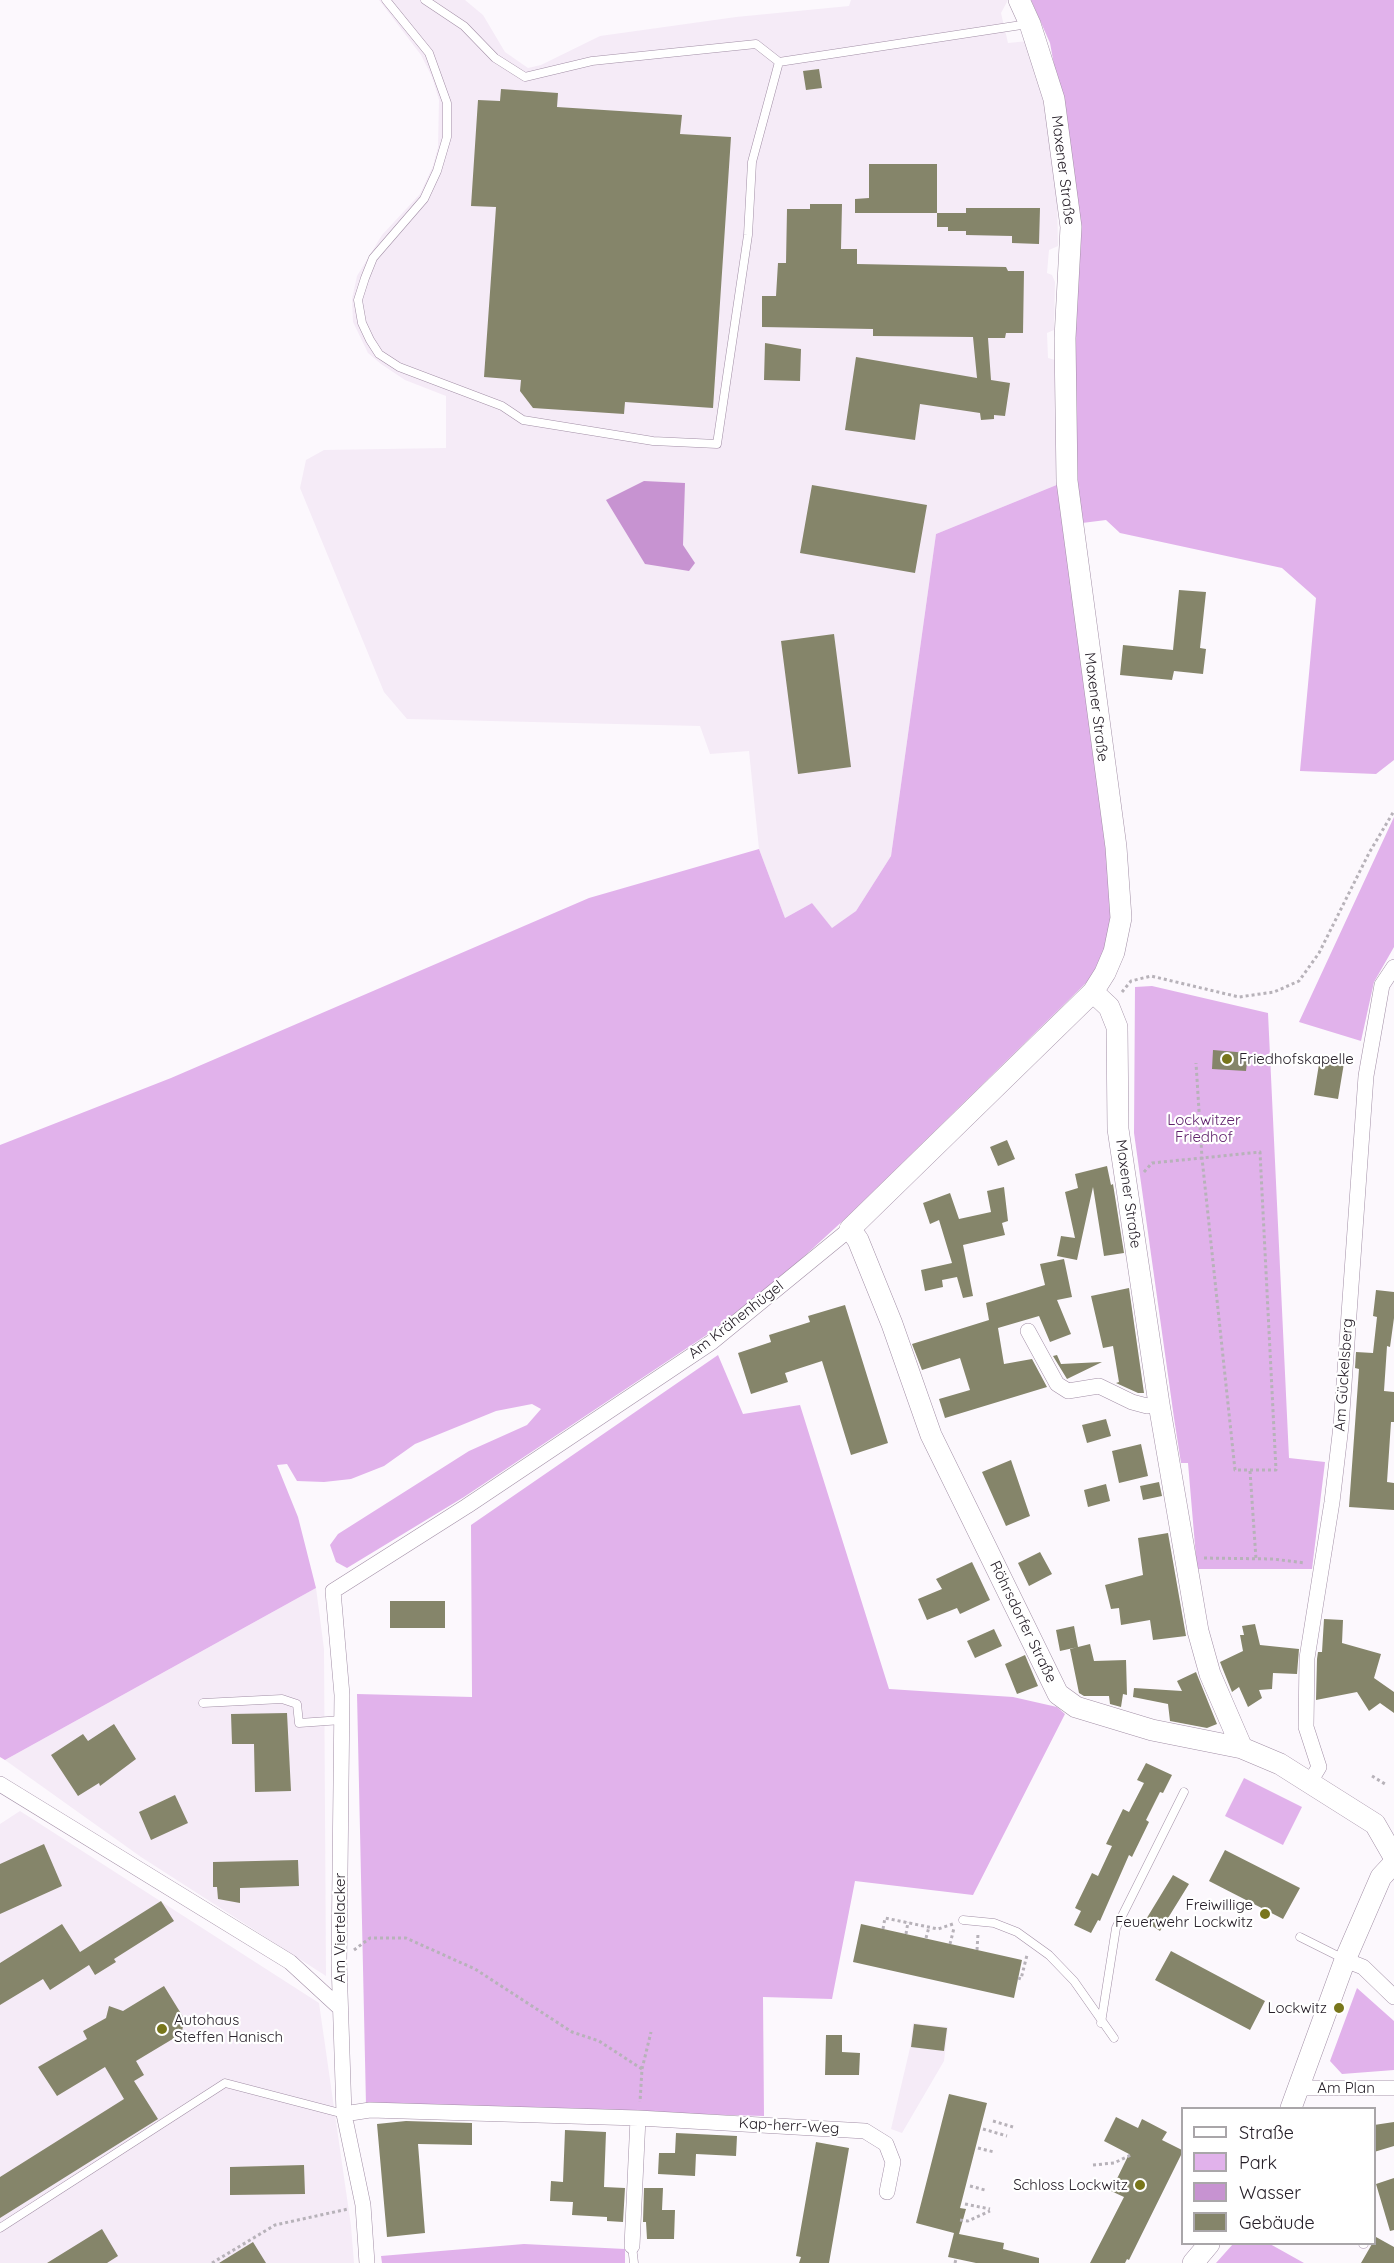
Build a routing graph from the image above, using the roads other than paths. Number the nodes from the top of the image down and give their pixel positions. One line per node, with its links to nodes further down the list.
1 (387, 0): 5 (lane)
2 (425, 0): 5 (lane)
3 (1019, 0): 4 (street, Maxener Straße)
4 (1030, 24): 5 (lane); 7 (street, Maxener Straße)
5 (778, 62)
6 (1394, 967): 15 (street, Am Gückelsberg)
7 (1092, 992): 8 (street, Am Krähenhügel); 10 (street, Maxener Straße)
8 (850, 1229): 11 (street, Am Krähenhügel); 14 (street, Röhrsdorfer Straße)
9 (1028, 1331): 10 (street)
10 (1159, 1404): 14 (street, Maxener Straße)
11 (333, 1591): 13 (street, Am Viertelacker)
12 (202, 1703): 13 (lane)
13 (342, 1720): 24 (street, Am Viertelacker)
14 (1242, 1748): 15 (street, Röhrsdorfer Straße)
15 (1310, 1782): 18 (street, Röhrsdorfer Straße)
16 (0, 1784): 24 (street)
17 (1184, 1792): 25 (lane)
18 (1394, 1857)
19 (1394, 1863): 22 (street)
20 (963, 1920): 25 (lane)
21 (1300, 1937): 22 (lane)
22 (1345, 1960): 23 (street); 27 (street)
23 (1394, 1997)
24 (340, 2008): 30 (street, Am Viertelacker)
25 (1101, 2023): 26 (lane)
26 (1114, 2038)
27 (1298, 2088): 28 (street, Am Plan); 29 (street)
28 (1394, 2088)
29 (1291, 2107)
30 (344, 2114): 31 (street, Kap-herr-Weg); 33 (lane); 36 (street, Am Viertelacker)
31 (638, 2118): 32 (street, Kap-herr-Weg); 35 (street)
32 (887, 2192)
33 (0, 2228)
34 (1208, 2245): 38 (street)
35 (632, 2246): 37 (lane)
36 (367, 2263)
37 (634, 2263)
38 (1193, 2263)

